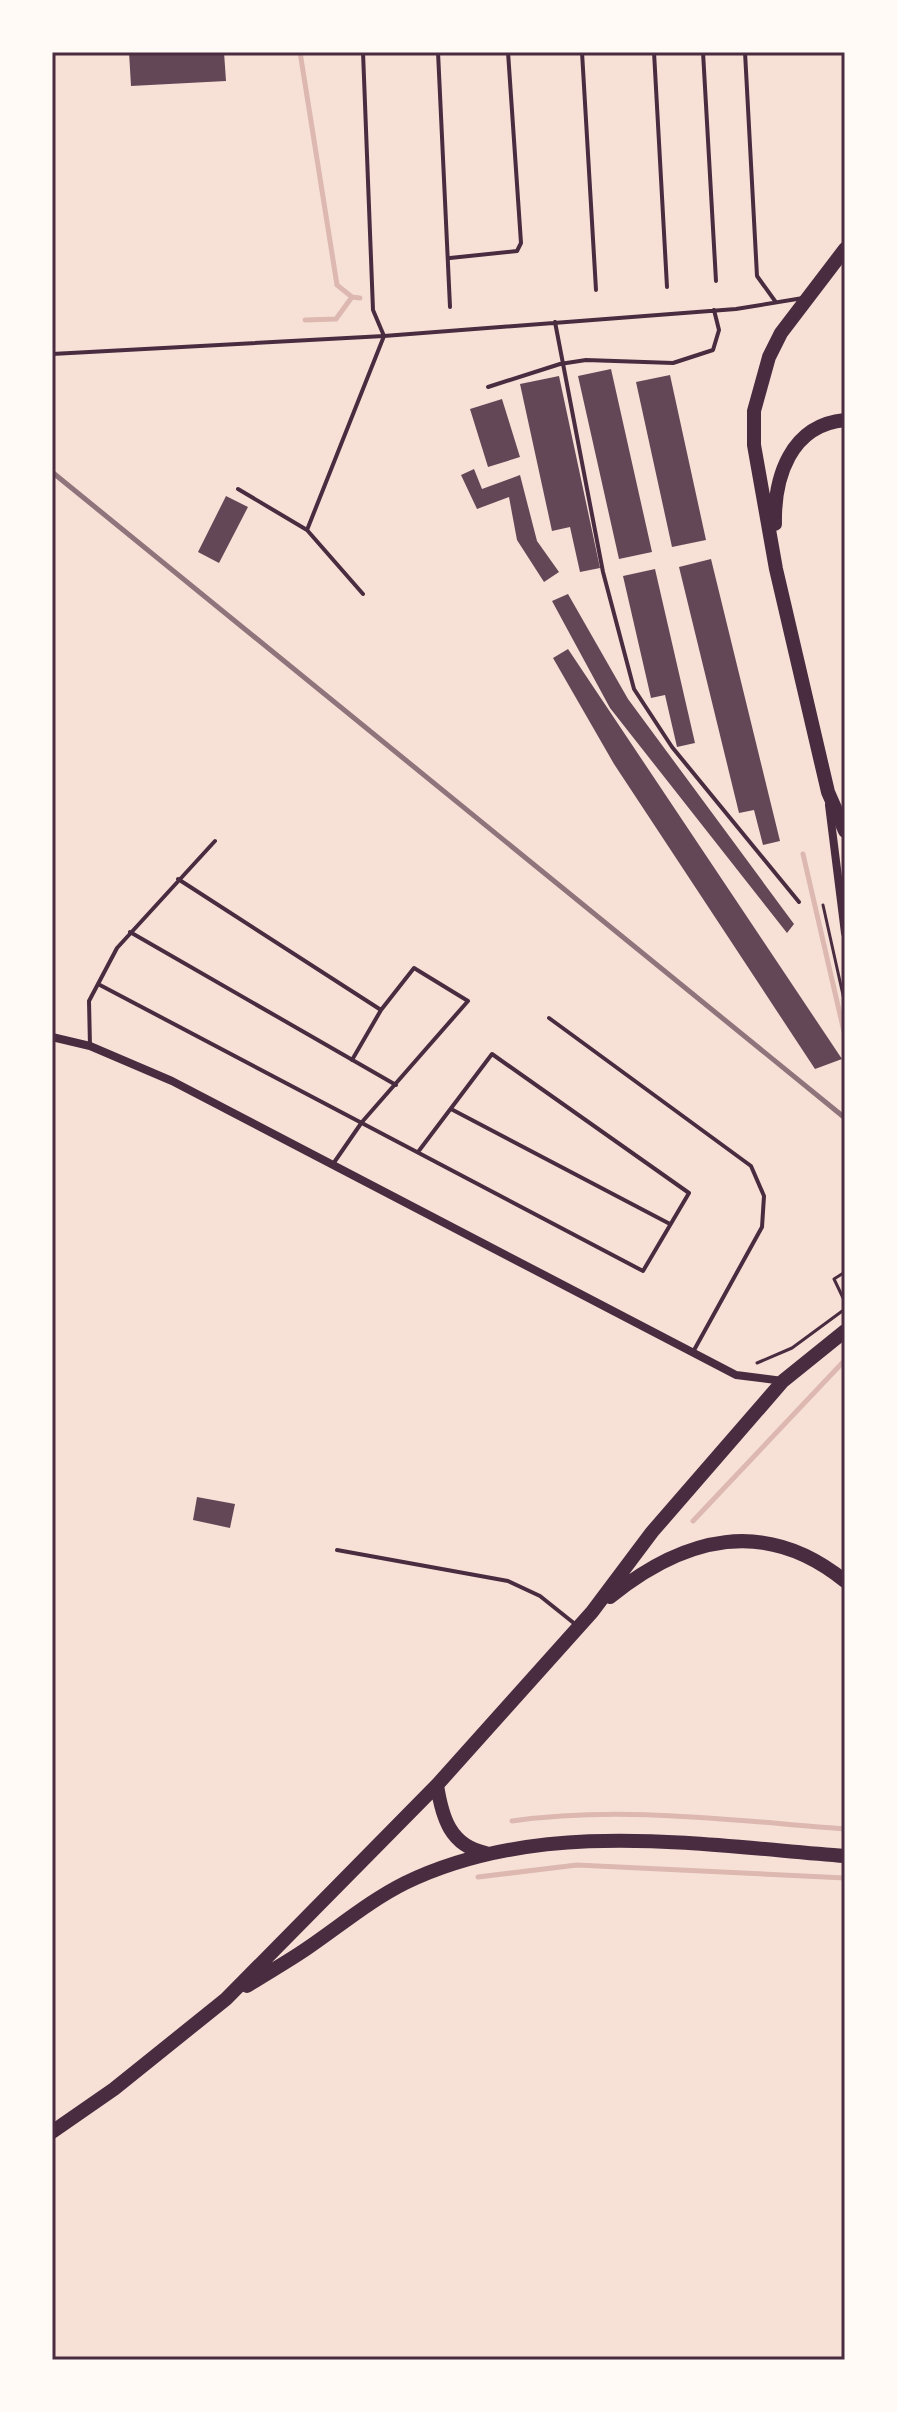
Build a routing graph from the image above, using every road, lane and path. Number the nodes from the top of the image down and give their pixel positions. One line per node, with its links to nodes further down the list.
1 (363, 52): 18 (lane)
2 (438, 52): 9 (lane)
3 (508, 52): 9 (lane)
4 (582, 52): 12 (lane)
5 (654, 52): 11 (lane)
6 (703, 52): 10 (lane)
7 (745, 52): 14 (lane)
8 (845, 249): 13 (main road)
9 (450, 258): 15 (lane)
10 (716, 281)
11 (667, 287)
12 (596, 290)
13 (809, 297): 14 (lane); 25 (main road)
14 (775, 301): 16 (lane)
15 (450, 307)
16 (714, 310): 17 (lane); 20 (lane)
17 (555, 322): 18 (lane); 20 (lane)
18 (384, 336): 19 (lane); 24 (lane)
19 (52, 354)
20 (560, 364): 21 (lane); 31 (lane)
21 (488, 387)
22 (845, 420): 25 (main road)
23 (238, 489): 24 (lane)
24 (307, 530): 26 (lane)
25 (776, 569): 27 (main road)
26 (363, 594)
27 (828, 792): 28 (main road); 34 (street)
28 (845, 831)
29 (215, 841): 30 (lane)
30 (178, 879): 33 (lane); 37 (lane)
31 (799, 902)
32 (823, 905): 36 (path)
33 (130, 932): 35 (lane); 41 (lane)
34 (845, 933)
35 (98, 984): 40 (lane); 44 (lane)
36 (845, 1004)
37 (381, 1010): 41 (lane); 42 (lane)
38 (549, 1018): 52 (lane)
39 (52, 1037): 40 (street)
40 (90, 1046): 46 (street)
41 (352, 1060): 42 (lane)
42 (396, 1085): 44 (lane)
43 (451, 1109): 45 (lane); 47 (lane); 47 (lane)
44 (362, 1122): 45 (lane); 46 (lane)
45 (418, 1152): 47 (lane)
46 (333, 1164): 52 (street)
47 (670, 1224)
48 (845, 1272): 49 (path)
49 (845, 1302)
50 (845, 1309): 53 (path)
51 (845, 1331): 54 (main road)
52 (693, 1352): 54 (street)
53 (755, 1363)
54 (783, 1381): 57 (main road)
55 (337, 1550): 58 (lane)
56 (845, 1581): 57 (main road)
57 (592, 1612): 58 (main road)
58 (579, 1627): 59 (main road)
59 (437, 1785): 60 (main road); 62 (main road)
60 (487, 1853): 61 (main road); 62 (main road)
61 (845, 1856)
62 (226, 1999): 63 (main road)
63 (52, 2132)

